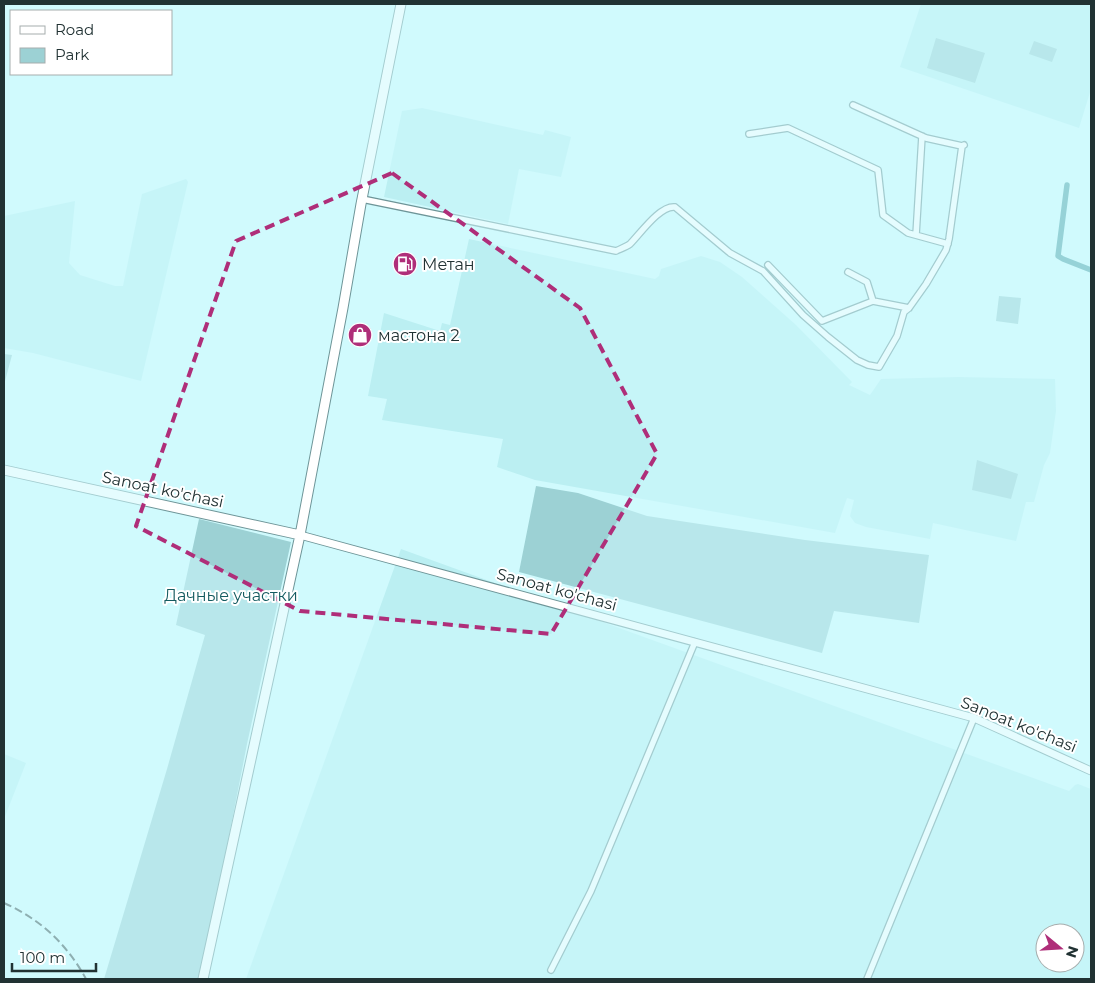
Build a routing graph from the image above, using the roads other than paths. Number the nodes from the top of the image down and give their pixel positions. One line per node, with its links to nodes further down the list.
1 (400, 4): 5 (main road)
2 (853, 105): 4 (street)
3 (749, 134): 6 (street)
4 (922, 136): 6 (street); 7 (street)
5 (362, 199): 11 (street); 13 (main road)
6 (916, 235): 7 (street)
7 (948, 244): 11 (street)
8 (768, 264): 10 (street)
9 (848, 272): 10 (street)
10 (873, 301): 11 (street)
11 (909, 308)
12 (4, 470): 13 (main road, Sanoat ko'chasi)
13 (300, 535): 14 (street, Sanoat ko'chasi); 18 (main road)
14 (695, 642): 15 (street, Sanoat ko'chasi); 17 (street)
15 (974, 718): 16 (street, Sanoat ko'chasi); 19 (street)
16 (1091, 770)
17 (552, 970)
18 (203, 979)
19 (868, 979)

